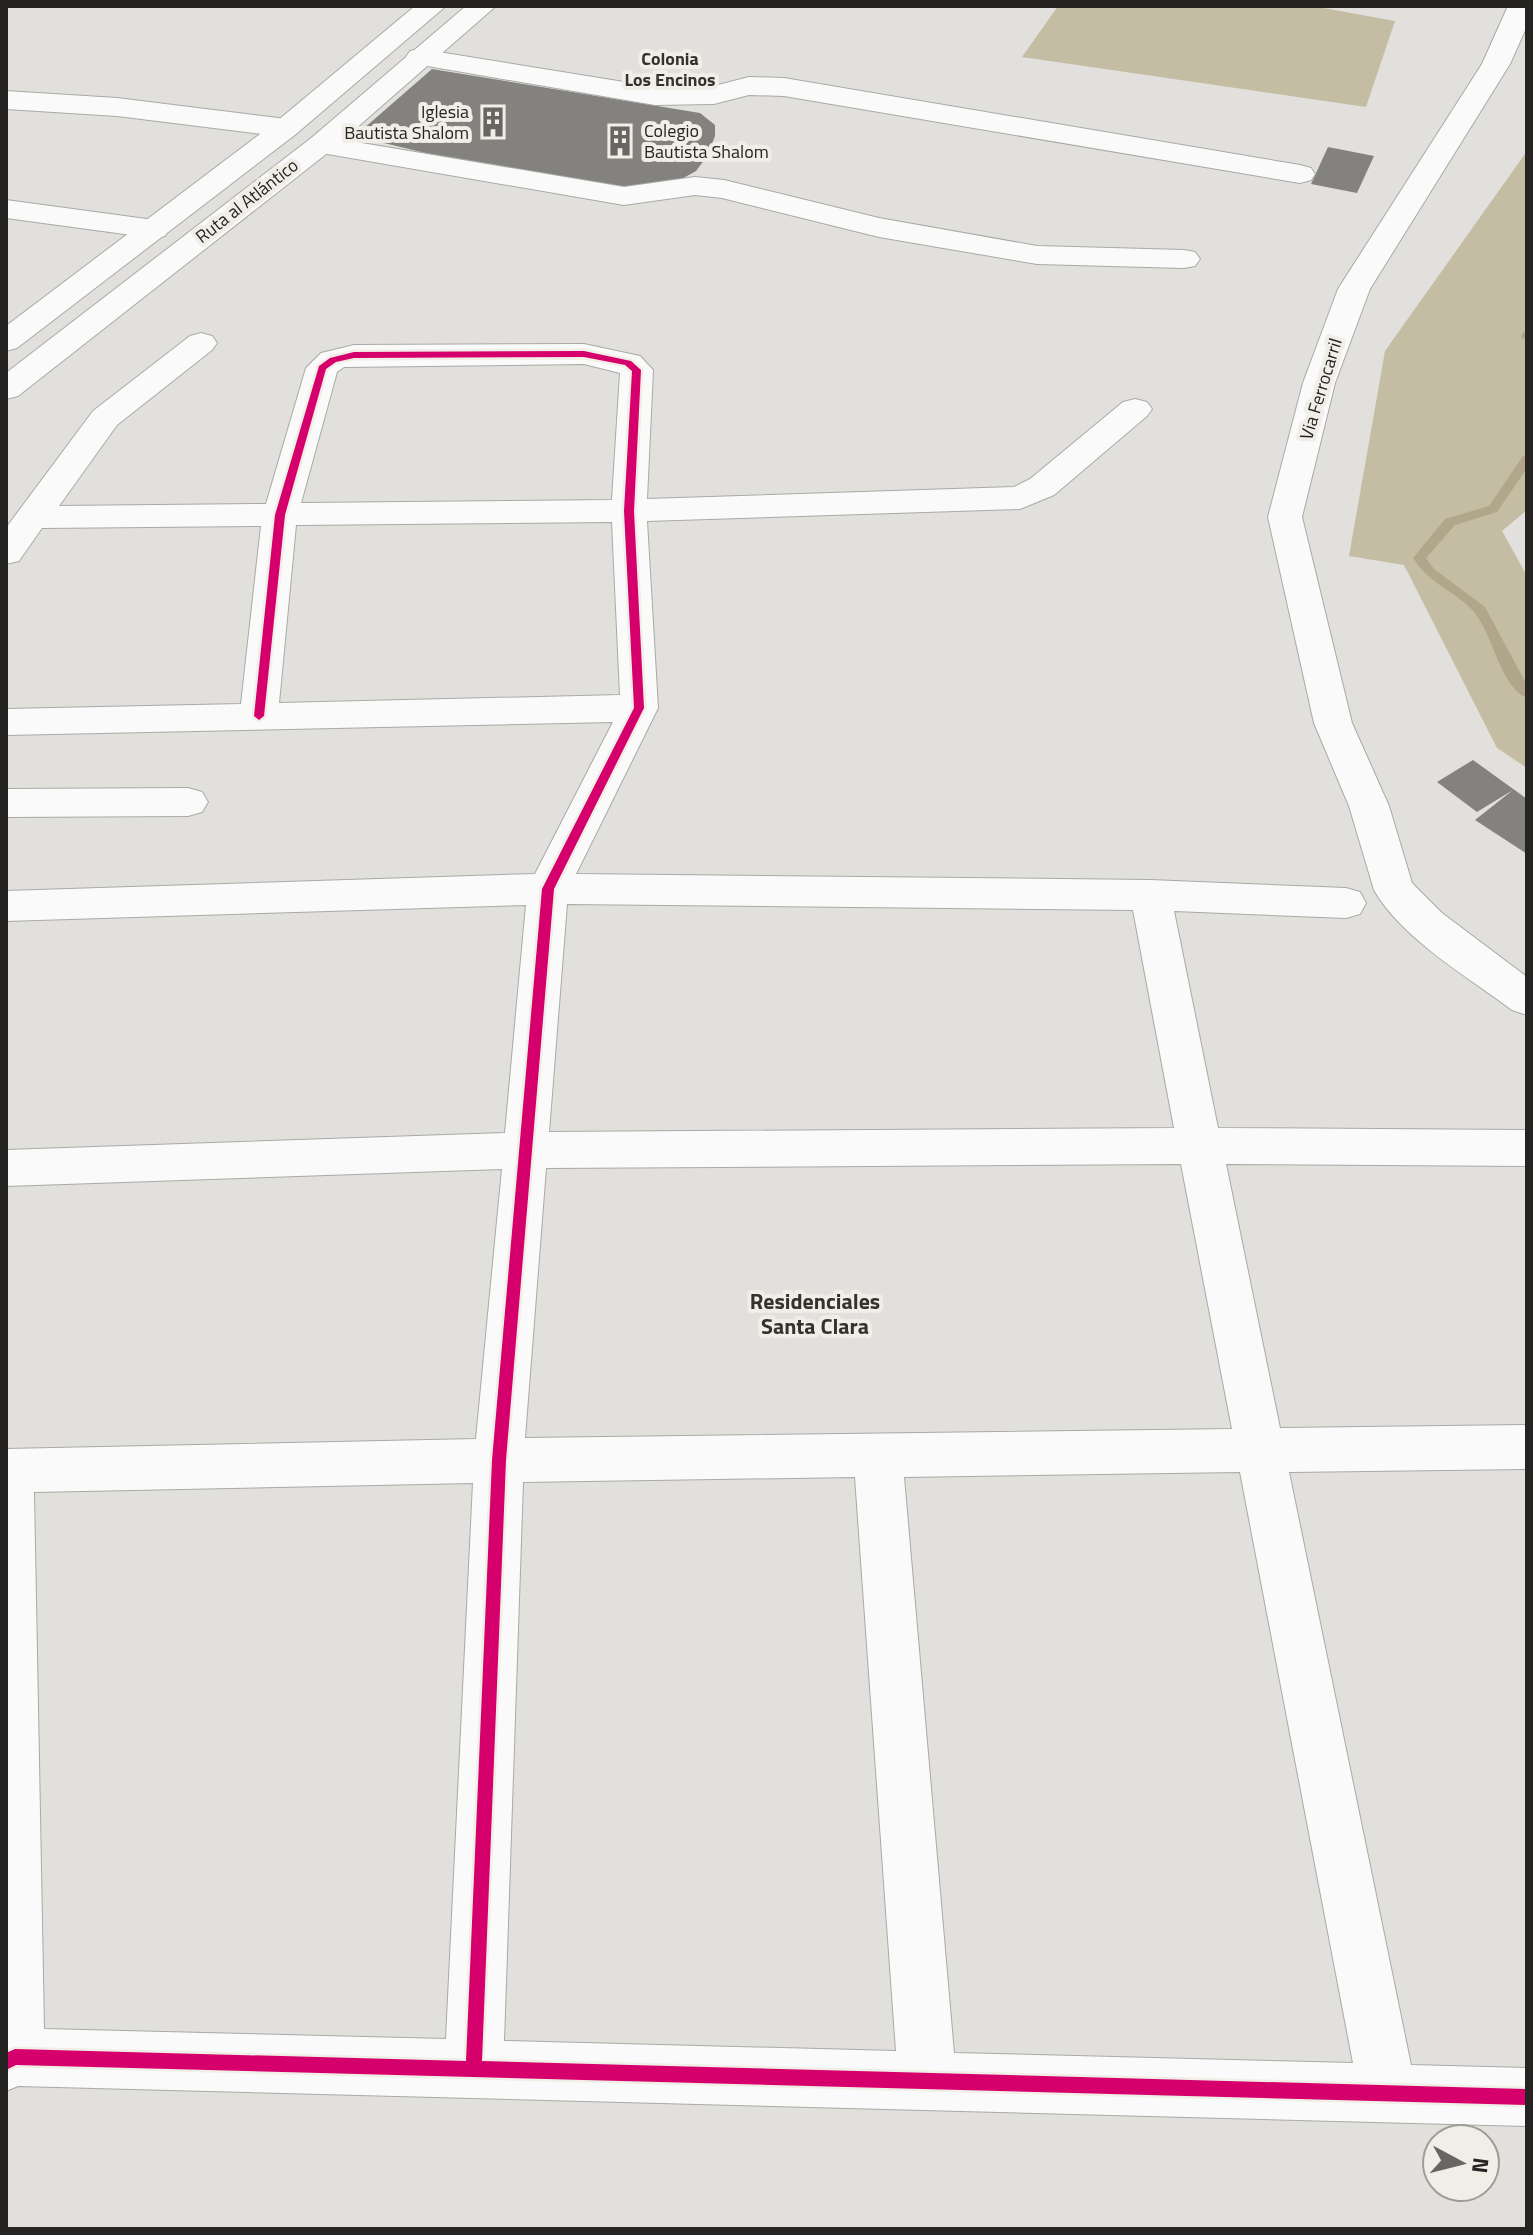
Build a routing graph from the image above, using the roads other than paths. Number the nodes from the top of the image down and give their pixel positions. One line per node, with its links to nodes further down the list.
1 (432, 6): 6 (main road, Ruta al Atlántico)
2 (482, 6): 4 (main road, Ruta al Atlántico)
3 (1522, 6): 29 (main road, Via Ferrocarril)
4 (420, 57): 7 (main road, Ruta al Atlántico); 8 (main road)
5 (6, 100): 6 (main road)
6 (286, 128): 10 (main road, Ruta al Atlántico)
7 (320, 145): 11 (main road); 14 (main road, Ruta al Atlántico)
8 (1300, 174)
9 (6, 209): 10 (main road)
10 (154, 229): 12 (main road, Ruta al Atlántico)
11 (1184, 259)
12 (6, 341)
13 (201, 343): 18 (main road)
14 (6, 389)
15 (1135, 409): 16 (main road)
16 (629, 511): 17 (main road); 17 (main road); 20 (main road)
17 (280, 515): 18 (main road); 21 (main road)
18 (35, 517): 19 (main road)
19 (6, 553)
20 (639, 708): 21 (main road); 25 (main road)
21 (259, 716): 22 (main road)
22 (6, 722)
23 (188, 802): 24 (main road)
24 (6, 803)
25 (548, 889): 26 (main road); 28 (main road); 32 (main road)
26 (1150, 895): 27 (main road); 30 (main road)
27 (1346, 903)
28 (6, 906)
29 (1527, 999)
30 (1200, 1146): 31 (main road); 32 (main road); 35 (main road)
31 (1527, 1148)
32 (528, 1150): 33 (main road); 37 (main road)
33 (6, 1168)
34 (1527, 1447): 35 (main road)
35 (1260, 1450): 36 (main road); 42 (main road)
36 (878, 1455): 37 (main road); 41 (main road)
37 (499, 1460): 38 (main road); 40 (main road)
38 (8, 1471): 39 (main road)
39 (10, 2060): 40 (main road)
40 (474, 2069): 41 (main road)
41 (927, 2081): 42 (main road)
42 (1388, 2093): 43 (main road)
43 (1527, 2097)

